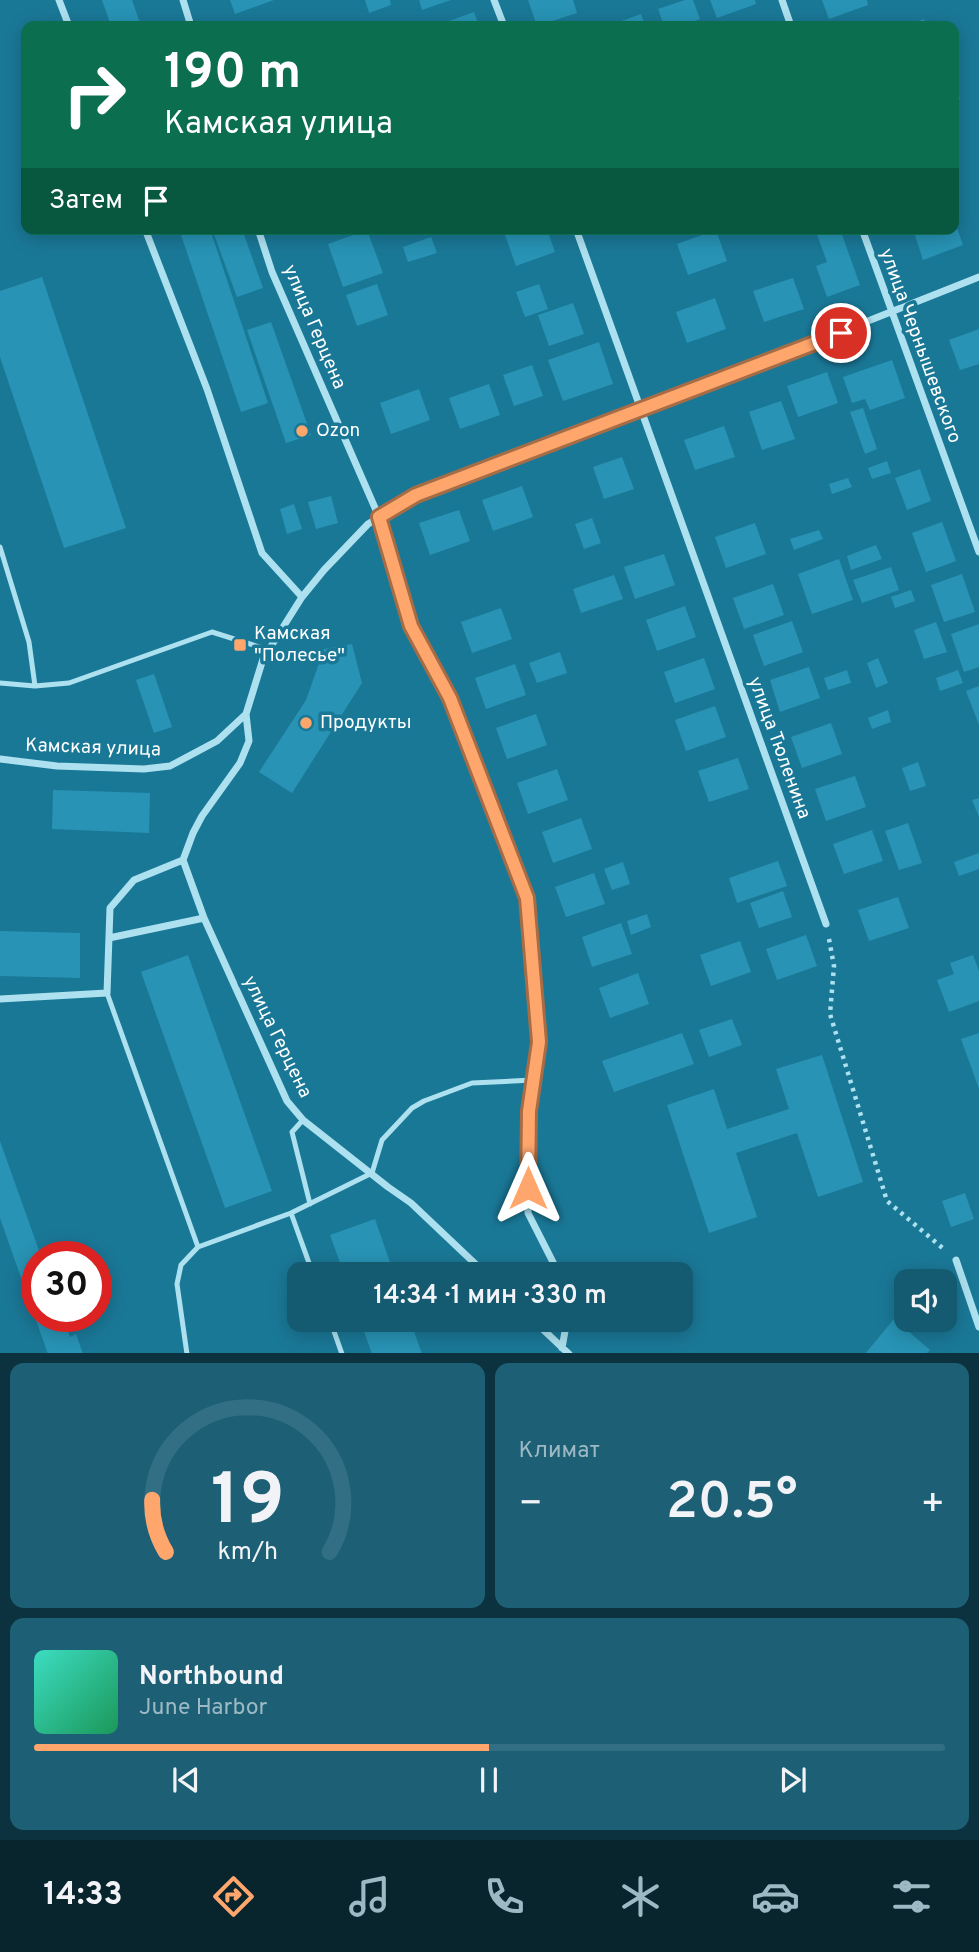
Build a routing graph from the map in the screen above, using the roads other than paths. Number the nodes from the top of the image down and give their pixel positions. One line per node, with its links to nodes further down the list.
1 (59, 0): 5 (street)
2 (183, 0): 6 (street)
3 (494, 0): 7 (street)
4 (782, 0): 8 (street)
5 (67, 21)
6 (189, 21)
7 (502, 21)
8 (789, 21)
9 (147, 235): 19 (street)
10 (260, 235): 16 (street, улица Герцена)
11 (578, 235): 15 (street, улица Тюленина)
12 (864, 235): 14 (street, улица Чернышевского)
13 (979, 277): 14 (street, Камская улица)
14 (891, 313): 15 (street, Камская улица); 18 (street, улица Чернышевского)
15 (641, 411): 16 (street, Камская улица); 27 (street, улица Тюленина)
16 (379, 517): 19 (street, Камская улица); 31 (street, улица Герцена)
17 (0, 547): 22 (lane)
18 (979, 552)
19 (302, 597): 20 (street, Камская улица)
20 (269, 649): 22 (lane); 23 (street, Камская улица)
21 (0, 683): 22 (lane)
22 (35, 686)
23 (246, 714): 24 (street, Камская улица); 25 (street)
24 (0, 759)
25 (183, 860): 26 (street, улица Герцена); 28 (street)
26 (204, 918): 28 (street); 32 (street, улица Герцена)
27 (826, 924)
28 (109, 938): 29 (street)
29 (107, 993): 30 (street); 36 (lane)
30 (0, 999)
31 (533, 1080): 33 (lane); 40 (street, улица Герцена)
32 (303, 1120): 33 (street, улица Герцена); 34 (lane)
33 (372, 1173): 34 (lane); 39 (street, улица Герцена)
34 (310, 1204): 35 (lane)
35 (290, 1213): 36 (lane); 38 (lane)
36 (198, 1247): 46 (lane)
37 (956, 1259): 41 (street)
38 (308, 1262)
39 (473, 1262)
40 (553, 1262)
41 (979, 1327)
42 (334, 1332): 47 (lane)
43 (544, 1332): 45 (street)
44 (565, 1332): 45 (street)
45 (561, 1350): 48 (street)
46 (187, 1353)
47 (342, 1353)
48 (569, 1353)

